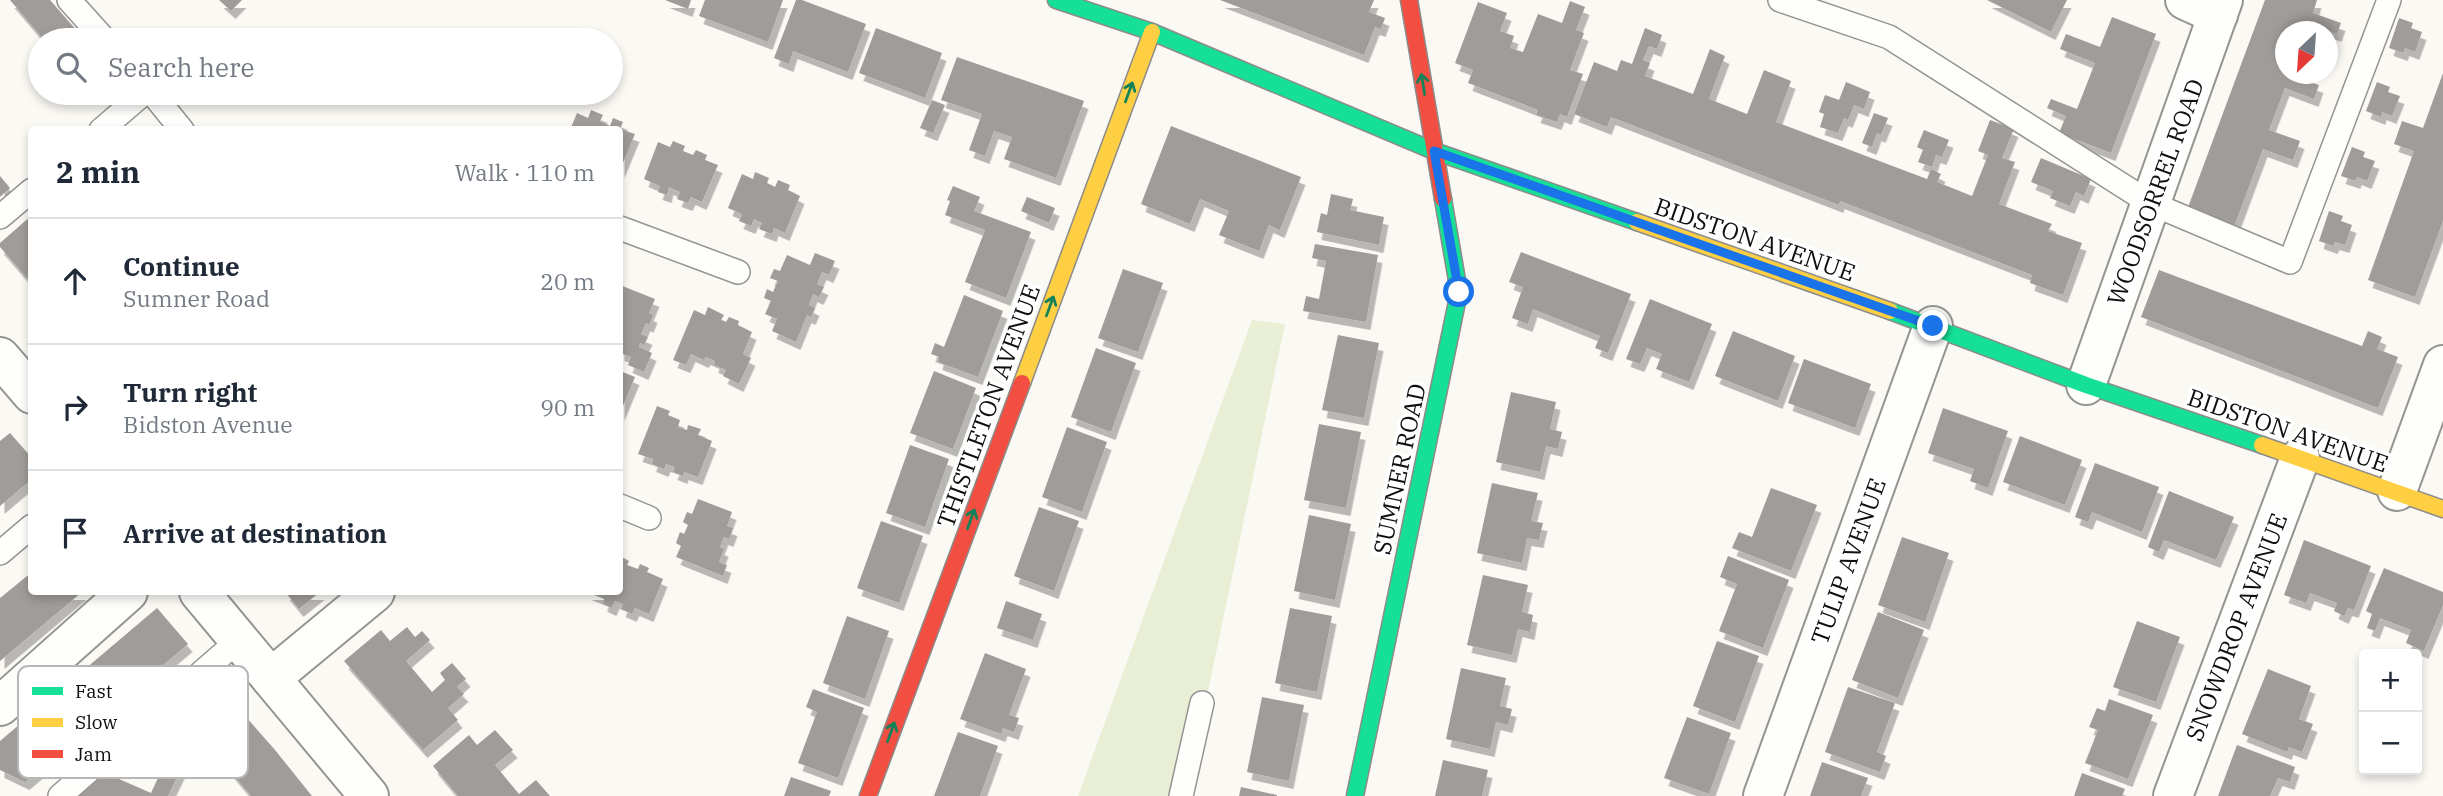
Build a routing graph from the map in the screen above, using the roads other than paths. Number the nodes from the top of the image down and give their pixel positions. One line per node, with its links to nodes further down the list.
1 (69, 0): 8 (lane)
2 (1056, 0): 7 (street, BIDSTON AVENUE)
3 (1409, 0): 14 (street, SUMNER ROAD, one-way to 3)
4 (1780, 0): 16 (lane)
5 (2389, 0): 16 (lane)
6 (2209, 5): 16 (street, WOODSORREL ROAD)
7 (1102, 8): 9 (street, BIDSTON AVENUE)
8 (94, 28)
9 (1152, 32): 14 (street, BIDSTON AVENUE); 43 (street, THISTLETON AVENUE, one-way to 9)
10 (130, 105): 12 (lane)
11 (162, 105): 13 (lane)
12 (106, 126)
13 (179, 126)
14 (1434, 151): 20 (street, BIDSTON AVENUE); 45 (street, SUMNER ROAD)
15 (28, 193): 17 (lane)
16 (2150, 203): 22 (street, WOODSORREL ROAD)
17 (0, 217)
18 (623, 229): 19 (lane)
19 (738, 272)
20 (1933, 326): 22 (street, BIDSTON AVENUE); 46 (street, TULIP AVENUE)
21 (2443, 365): 24 (street)
22 (2086, 385): 23 (street, BIDSTON AVENUE)
23 (2300, 458): 24 (street, BIDSTON AVENUE); 47 (street, SNOWDROP AVENUE)
24 (2397, 491): 26 (street, BIDSTON AVENUE)
25 (623, 507): 27 (lane)
26 (2443, 509)
27 (649, 518)
28 (28, 530): 29 (lane)
29 (0, 554)
30 (125, 595): 34 (street)
31 (202, 595): 33 (street)
32 (371, 595): 36 (street)
33 (240, 639): 35 (lane); 36 (street)
34 (45, 666)
35 (209, 666)
36 (271, 678): 42 (street)
37 (18, 690): 39 (street)
38 (1202, 703): 44 (lane)
39 (0, 706)
40 (81, 778): 41 (lane)
41 (60, 796)
42 (369, 796)
43 (867, 796)
44 (1181, 796)
45 (1355, 796)
46 (1763, 796)
47 (2173, 796)

